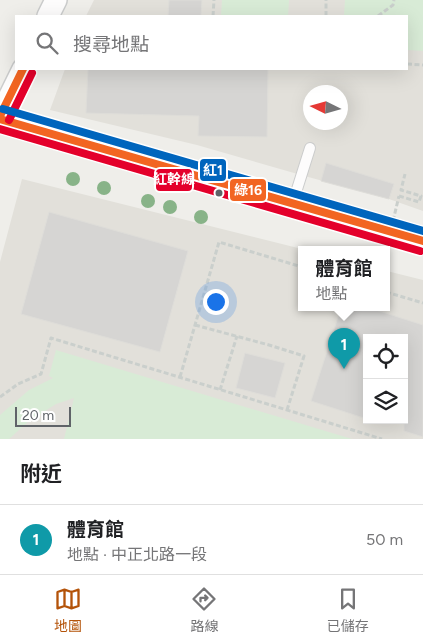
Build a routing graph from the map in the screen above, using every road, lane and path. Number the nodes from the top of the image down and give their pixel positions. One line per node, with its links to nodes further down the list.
1 (56, 0): 5 (street)
2 (214, 0): 6 (path)
3 (326, 0): 7 (path)
4 (394, 0): 8 (path)
5 (48, 15)
6 (213, 15)
7 (326, 15)
8 (379, 15)
9 (408, 64): 10 (path)
10 (423, 65)
11 (23, 70): 12 (street)
12 (0, 117): 15 (street)
13 (310, 148): 15 (lane)
14 (405, 174): 17 (path, bridge)
15 (293, 202): 16 (street)
16 (423, 241)
17 (387, 246)
18 (298, 266): 21 (path)
19 (390, 293): 20 (path)
20 (423, 303)
21 (195, 326): 22 (path); 23 (path)
22 (237, 336): 24 (path); 26 (path)
23 (180, 377): 24 (path); 25 (path)
24 (220, 390): 26 (path)
25 (0, 397)
26 (287, 410): 27 (path)
27 (382, 439)

